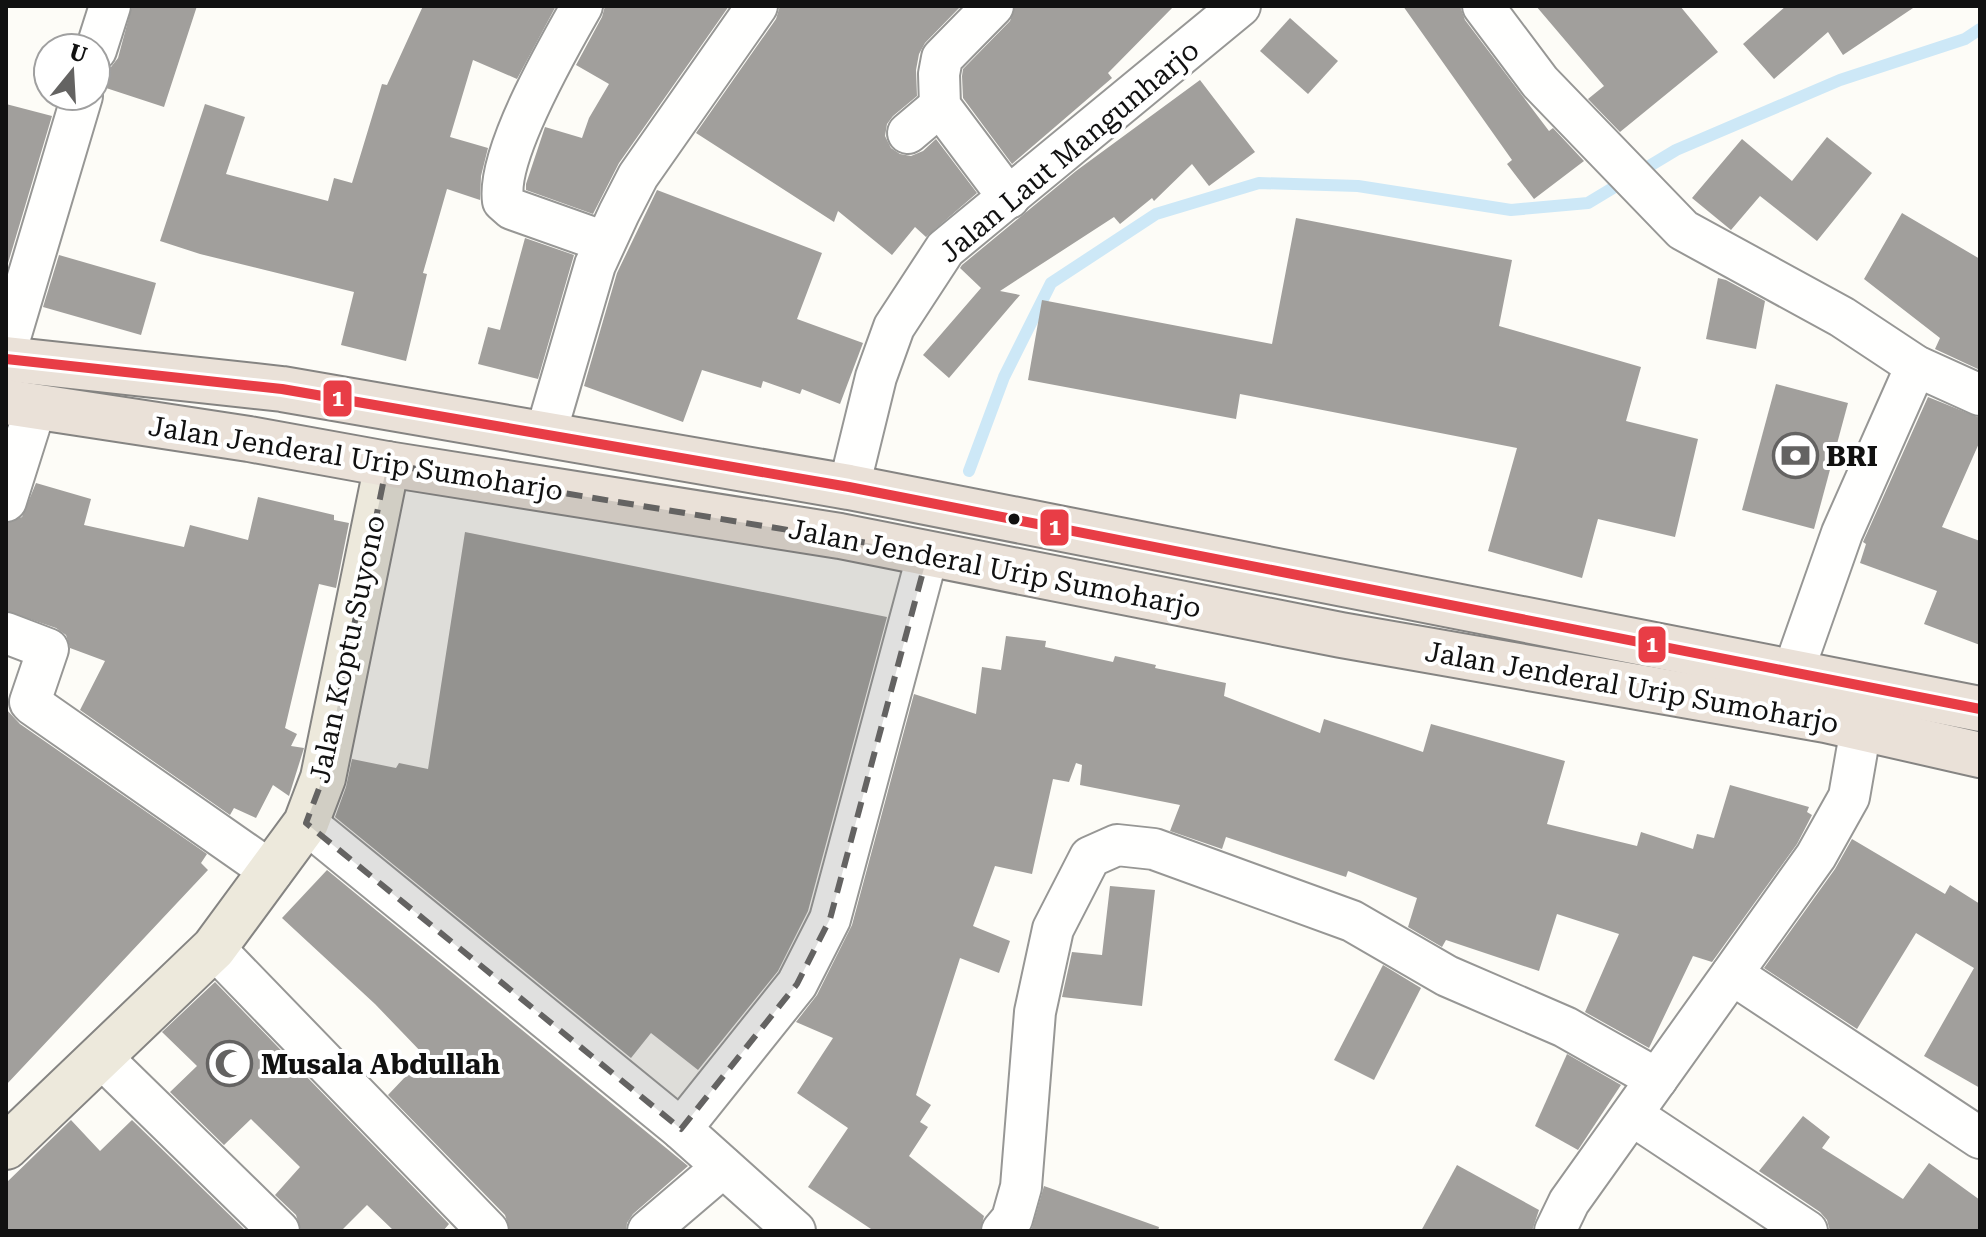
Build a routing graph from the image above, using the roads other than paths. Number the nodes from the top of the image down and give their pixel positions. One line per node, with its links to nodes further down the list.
1 (110, 6): 7 (street)
2 (582, 6): 12 (street)
3 (757, 6): 12 (street)
4 (993, 6): 8 (street)
5 (1240, 6): 11 (street, Jalan Laut Mangunharjo)
6 (1483, 6): 15 (street)
7 (102, 32)
8 (940, 106): 10 (street); 11 (street)
9 (77, 112): 13 (street)
10 (908, 133)
11 (1009, 198): 20 (street, Jalan Laut Mangunharjo)
12 (605, 242): 18 (street)
13 (6, 351)
14 (6, 359): 18 (highway)
15 (1916, 366): 16 (street); 24 (street)
16 (1980, 395)
17 (21, 404): 19 (highway, Jalan Jenderal Urip Sumoharjo); 21 (street)
18 (545, 436): 20 (highway)
19 (387, 464): 22 (highway, Jalan Jenderal Urip Sumoharjo); 28 (main road, Jalan Koptu Suyono)
20 (849, 487): 24 (highway)
21 (6, 501)
22 (928, 553): 26 (highway, Jalan Jenderal Urip Sumoharjo); 35 (street)
23 (6, 633): 29 (street)
24 (1793, 672): 25 (highway)
25 (1980, 709)
26 (1861, 728): 27 (highway, Jalan Jenderal Urip Sumoharjo); 31 (street)
27 (1980, 755)
28 (306, 823): 29 (main road, Jalan Koptu Suyono); 35 (street)
29 (272, 872): 30 (main road, Jalan Koptu Suyono)
30 (214, 948): 32 (main road, Jalan Koptu Suyono); 40 (street)
31 (1732, 974): 33 (street); 36 (street)
32 (100, 1056): 37 (main road, Jalan Koptu Suyono); 39 (street)
33 (1657, 1079): 34 (street); 43 (street)
34 (1632, 1115): 44 (street); 45 (street)
35 (681, 1129): 38 (street)
36 (1980, 1138)
37 (6, 1147)
38 (723, 1167): 41 (street); 42 (street)
39 (279, 1231)
40 (488, 1231)
41 (648, 1231)
42 (795, 1231)
43 (1002, 1231)
44 (1555, 1231)
45 (1807, 1231)

